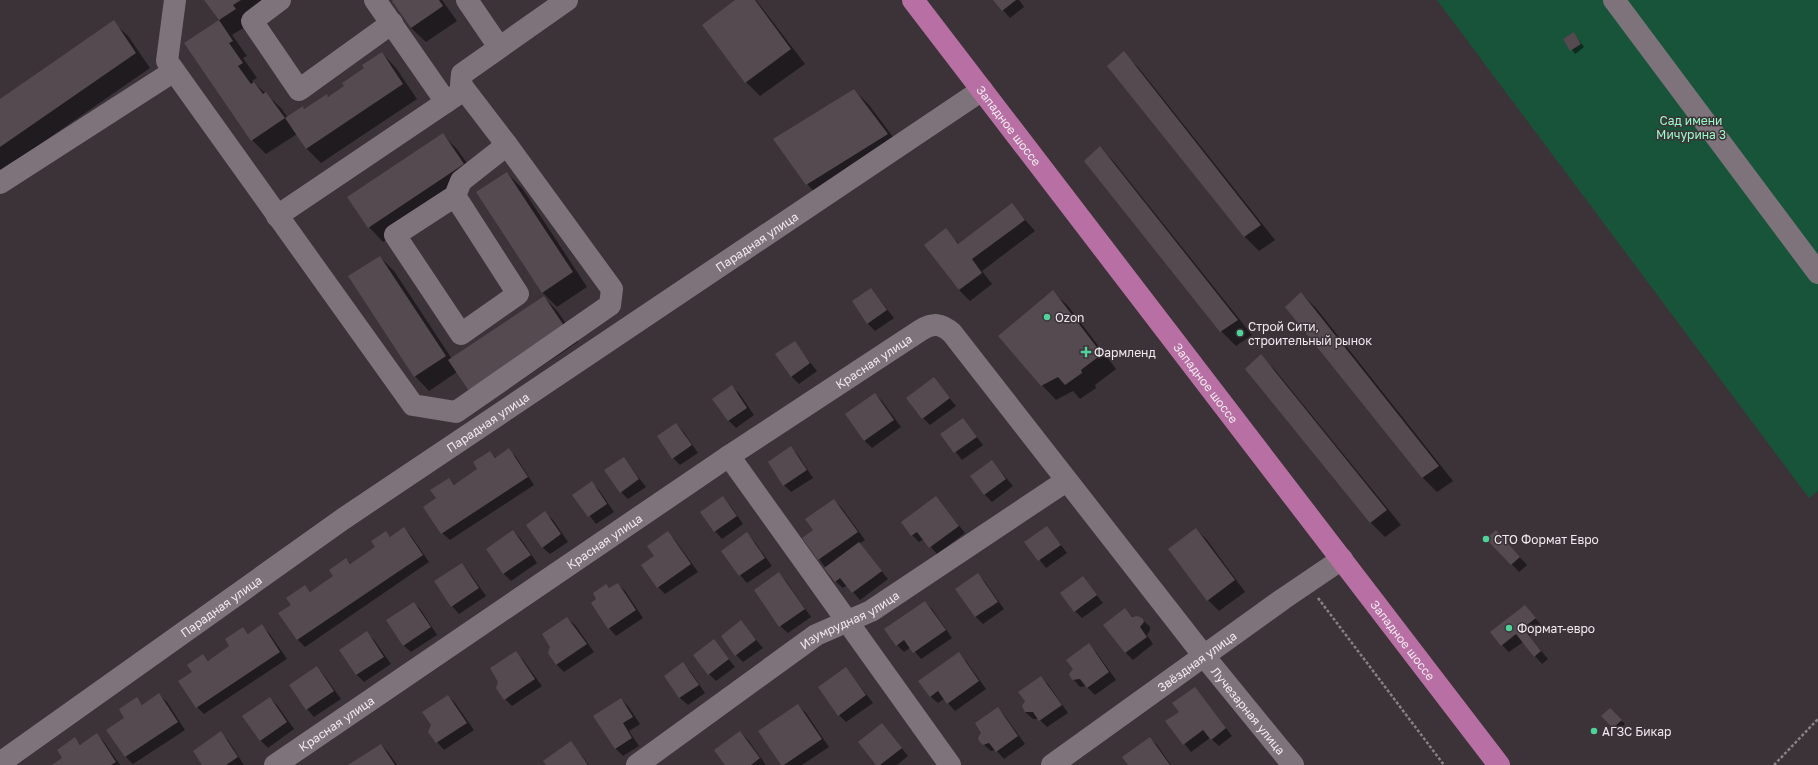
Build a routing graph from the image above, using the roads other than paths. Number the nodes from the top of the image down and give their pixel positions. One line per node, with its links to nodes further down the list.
1 (175, 0): 10 (street)
2 (280, 0): 8 (street)
3 (375, 0): 8 (street)
4 (467, 0): 9 (street)
5 (568, 0): 9 (street)
6 (912, 0): 12 (main road, Западное шоссе)
7 (1614, 0): 18 (street)
8 (392, 24): 13 (street)
9 (499, 47): 11 (street)
10 (174, 71): 15 (street); 17 (street)
11 (464, 90): 13 (street); 14 (street)
12 (982, 90): 22 (main road, Западное шоссе); 25 (street, Парадная улица)
13 (446, 102): 17 (street)
14 (508, 145): 16 (street); 17 (street)
15 (0, 183)
16 (455, 196): 16 (street)
17 (278, 216)
18 (1818, 273)
19 (938, 324): 20 (street, Красная улица); 21 (street, Лучезарная улица)
20 (729, 456): 23 (street); 26 (street, Красная улица)
21 (1066, 482): 23 (street, Изумрудная улица); 24 (street, Лучезарная улица)
22 (1342, 559): 24 (street, Звёздная улица); 31 (main road, Западное шоссе)
23 (848, 621): 27 (street, Изумрудная улица); 28 (street)
24 (1204, 656): 29 (street, Звёздная улица); 30 (street, Лучезарная улица)
25 (0, 763)
26 (275, 765)
27 (638, 765)
28 (950, 765)
29 (1052, 765)
30 (1293, 765)
31 (1499, 765)

